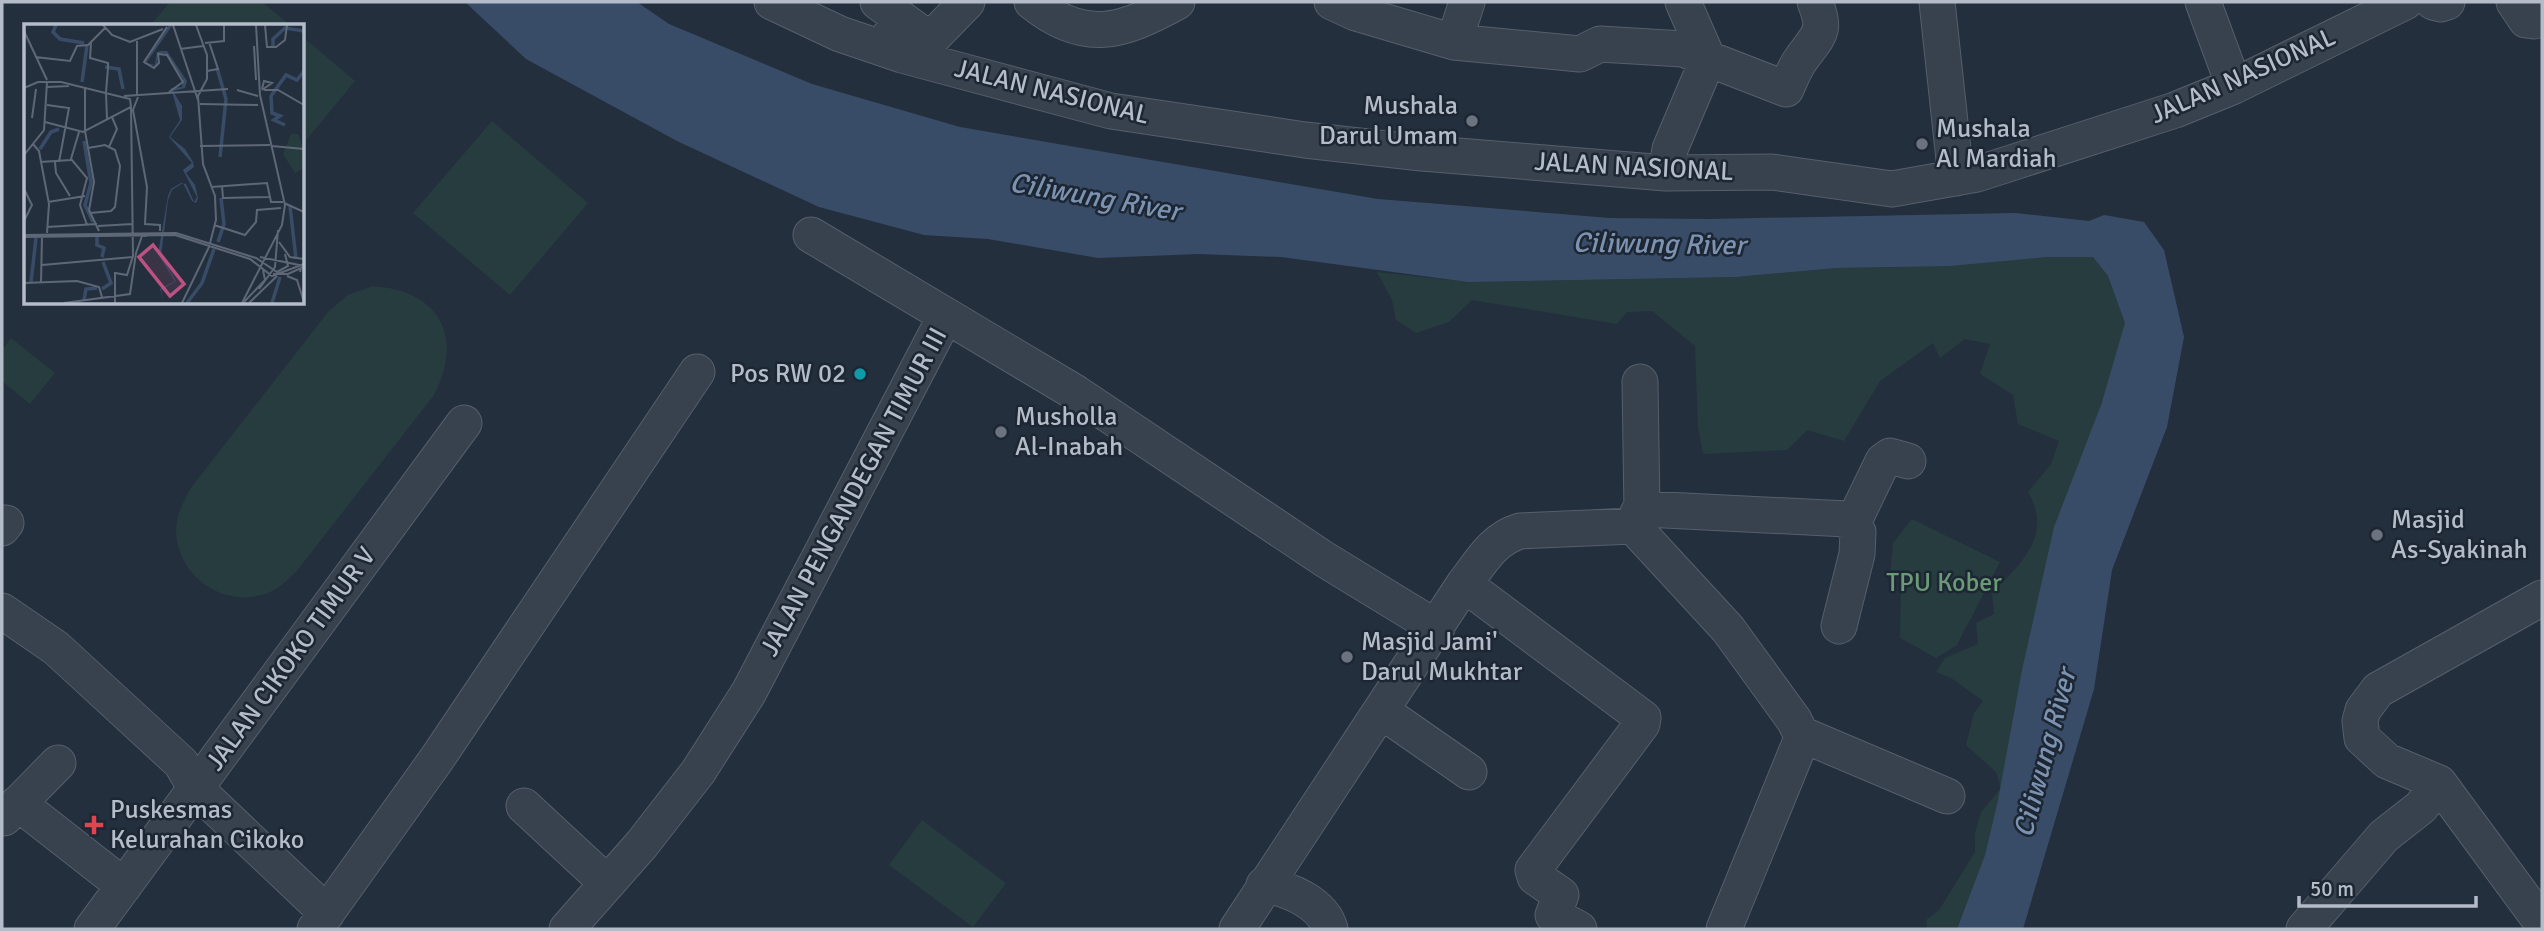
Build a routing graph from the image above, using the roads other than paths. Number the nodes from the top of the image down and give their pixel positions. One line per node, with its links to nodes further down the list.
1 (772, 2): 17 (street, JALAN NASIONAL)
2 (878, 2): 18 (street)
3 (967, 2): 18 (street)
4 (1032, 2): 5 (street)
5 (1177, 2)
6 (1332, 2): 19 (street)
7 (1467, 2): 19 (street)
8 (1683, 2): 20 (street)
9 (1815, 2): 20 (street)
10 (1937, 2): 23 (street)
11 (2203, 2): 21 (street)
12 (2405, 2): 21 (street, JALAN NASIONAL)
13 (2433, 2): 14 (street)
14 (2447, 2)
15 (2514, 2): 16 (street)
16 (2542, 17)
17 (840, 34): 18 (street); 22 (street, JALAN NASIONAL)
18 (931, 41)
19 (1454, 42): 20 (street)
20 (1708, 59): 22 (street)
21 (2234, 86): 23 (street, JALAN NASIONAL)
22 (1666, 173): 23 (street, JALAN NASIONAL)
23 (1956, 178)
24 (811, 235): 25 (street)
25 (945, 317): 36 (street, JALAN PENGANDEGAN TIMUR III); 46 (street, JALAN PENGANDEGAN TIMUR III)
26 (697, 372): 49 (street)
27 (1640, 382): 30 (street)
28 (464, 423): 42 (street, JALAN CIKOKO TIMUR V)
29 (1908, 461): 31 (street)
30 (1637, 518): 31 (street); 32 (street); 38 (street)
31 (1853, 523): 35 (street)
32 (1465, 584): 36 (street); 55 (street)
33 (2542, 598): 41 (street)
34 (2, 611): 42 (street)
35 (1839, 626)
36 (1437, 628): 37 (street)
37 (1375, 719): 40 (street); 48 (street)
38 (1800, 739): 43 (street); 56 (street)
39 (58, 763): 45 (street)
40 (1469, 772)
41 (2439, 783): 50 (street); 57 (street)
42 (196, 789): 47 (street, JALAN CIKOKO TIMUR V); 49 (street)
43 (1947, 796)
44 (524, 806): 46 (street)
45 (8, 810): 47 (street)
46 (607, 883): 52 (street, JALAN PENGANDEGAN TIMUR III)
47 (124, 886): 51 (street, JALAN CIKOKO TIMUR V)
48 (1264, 886): 53 (street); 54 (street)
49 (321, 921)
50 (2542, 923)
51 (92, 929)
52 (567, 929)
53 (1237, 929)
54 (1331, 929)
55 (1578, 929)
56 (1724, 929)
57 (2304, 929)

